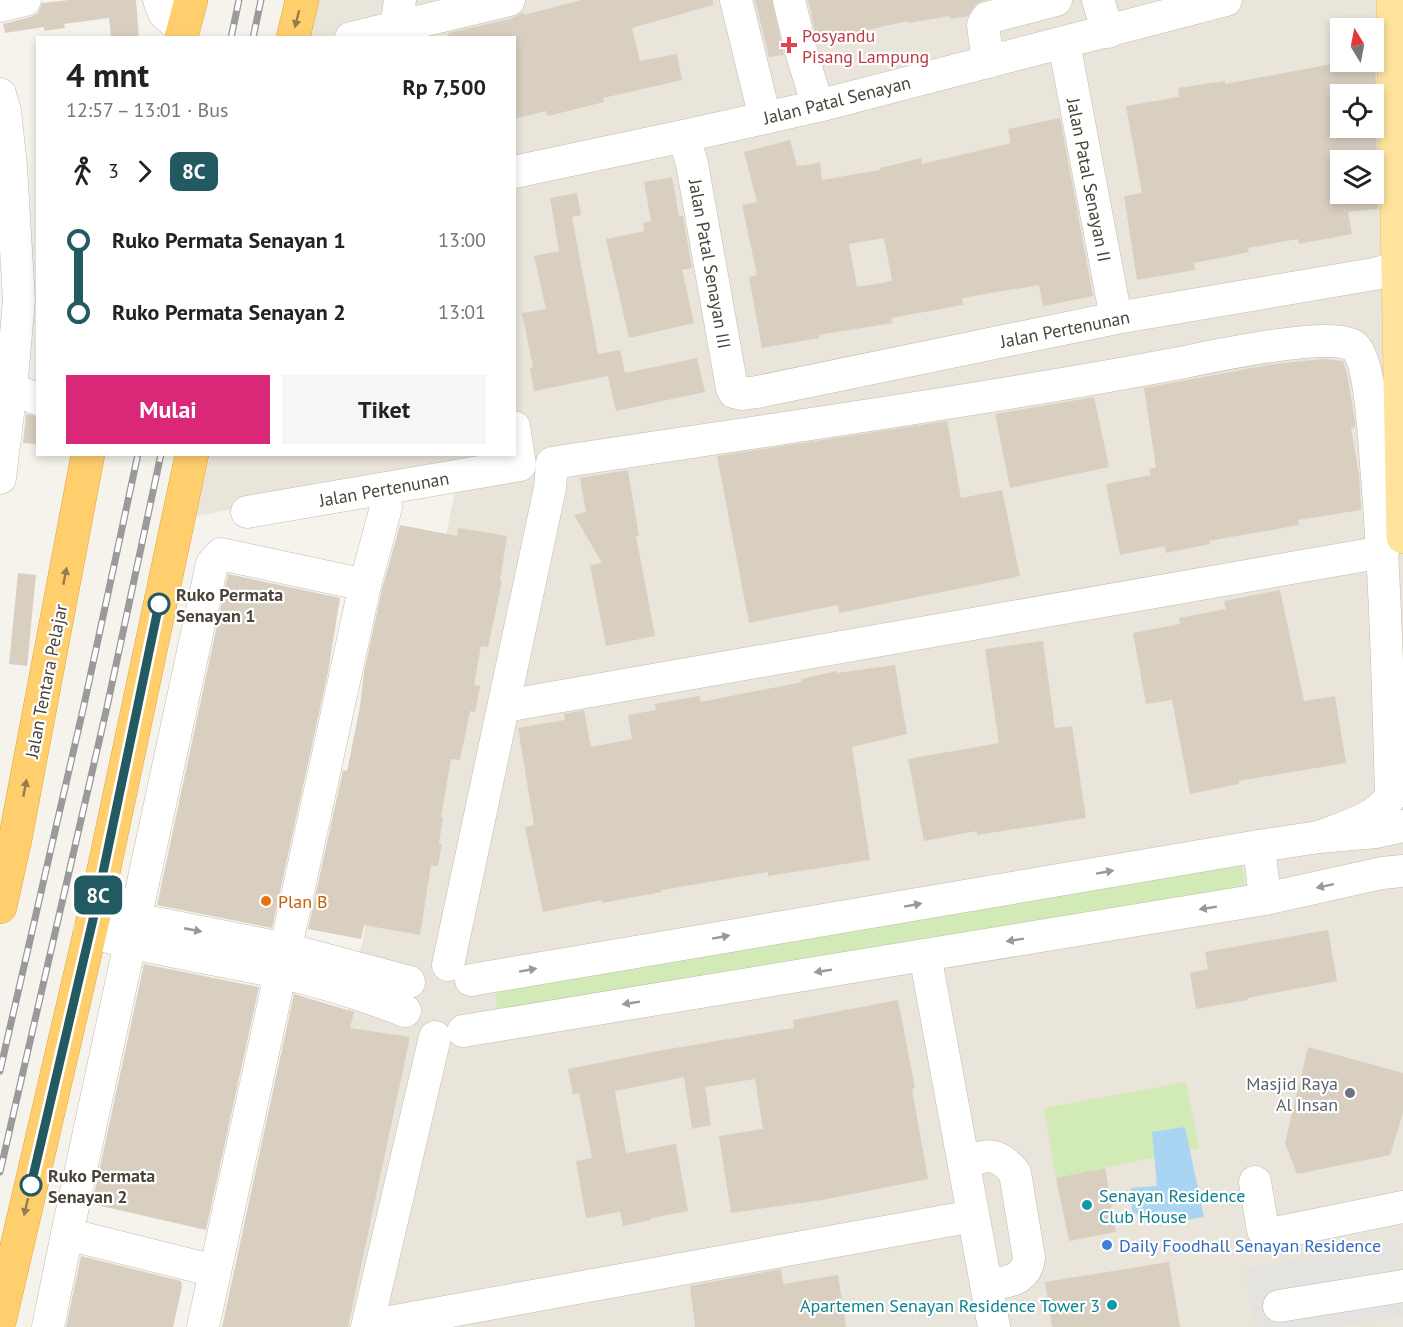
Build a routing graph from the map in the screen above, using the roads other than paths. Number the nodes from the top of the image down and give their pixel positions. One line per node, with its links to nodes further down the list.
1 (26, 0): 11 (street)
2 (159, 0): 13 (street)
3 (302, 0): 15 (highway, one-way to 15)
4 (736, 0): 21 (street)
5 (789, 0): 20 (street)
6 (1056, 0): 18 (street)
7 (1098, 0): 14 (street)
8 (1226, 0): 14 (street, Jalan Patal Senayan)
9 (481, 2): 12 (street)
10 (1390, 3): 25 (main road)
11 (0, 6)
12 (398, 13): 16 (street)
13 (185, 23)
14 (1108, 32): 17 (street, Jalan Patal Senayan)
15 (293, 36)
16 (355, 36)
17 (1064, 43): 18 (street, Jalan Patal Senayan); 27 (street, Jalan Patal Senayan II)
18 (988, 62): 20 (street, Jalan Patal Senayan)
19 (2, 106): 23 (street)
20 (818, 106): 21 (street, Jalan Patal Senayan)
21 (765, 118): 22 (street, Jalan Patal Senayan)
22 (684, 136): 24 (street, Jalan Patal Senayan); 28 (street, Jalan Patal Senayan III)
23 (6, 166): 26 (street)
24 (516, 172)
25 (1396, 268): 27 (street, Jalan Pertenunan); 37 (main road)
26 (9, 300): 29 (street)
27 (1116, 318): 28 (street, Jalan Pertenunan)
28 (734, 392)
29 (24, 394): 30 (street)
30 (2, 439): 34 (street)
31 (516, 440): 36 (street, Jalan Pertenunan)
32 (88, 456): 43 (highway, Jalan Tentara Pelajar, one-way to 32)
33 (192, 456): 38 (highway)
34 (0, 478)
35 (386, 507): 40 (street)
36 (247, 512)
37 (1393, 545): 41 (street); 41 (street); 44 (street)
38 (170, 555): 39 (street); 49 (highway)
39 (212, 564): 40 (street); 50 (street)
40 (365, 585): 52 (street)
41 (505, 706): 53 (street)
42 (1403, 826): 44 (street)
43 (8, 834): 48 (highway, Jalan Tentara Pelajar)
44 (1319, 837): 45 (street)
45 (1259, 846): 47 (street); 53 (street, one-way to 45)
46 (1403, 871): 47 (street, one-way to 47)
47 (1266, 899): 51 (street, one-way to 51)
48 (0, 907)
49 (92, 922): 50 (street); 65 (highway, one-way to 65)
50 (133, 931): 52 (street); 60 (street)
51 (925, 955): 55 (street, one-way to 55); 56 (street)
52 (283, 961): 54 (street); 61 (street)
53 (460, 972): 54 (street); 55 (street)
54 (407, 997): 55 (street)
55 (449, 1034): 68 (street)
56 (964, 1164): 59 (street); 62 (street)
57 (1255, 1182): 58 (street)
58 (1403, 1207)
59 (974, 1216): 62 (street); 68 (street)
60 (67, 1234): 61 (street); 66 (street)
61 (215, 1270): 67 (street)
62 (986, 1284): 69 (street)
63 (1403, 1286): 64 (street)
64 (1279, 1306)
65 (0, 1318)
66 (48, 1327)
67 (203, 1327)
68 (368, 1327)
69 (994, 1327)

